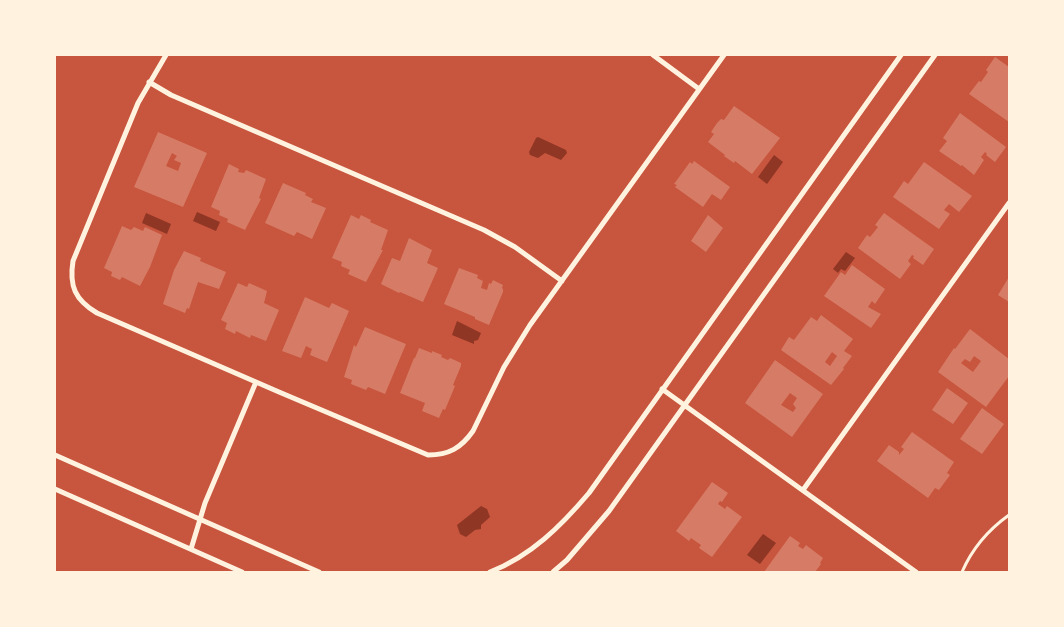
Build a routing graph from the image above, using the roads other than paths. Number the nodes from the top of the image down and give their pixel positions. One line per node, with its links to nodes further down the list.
1 (166, 55): 6 (street)
2 (653, 55): 7 (street)
3 (724, 55): 7 (street)
4 (901, 55): 11 (street)
5 (935, 55): 12 (street)
6 (150, 82): 9 (street); 10 (street)
7 (699, 89): 9 (street)
8 (1009, 203): 15 (street)
9 (562, 281): 10 (street)
10 (256, 382): 16 (street)
11 (662, 389): 12 (street); 20 (street)
12 (684, 404): 15 (street); 21 (street)
13 (55, 455): 16 (street)
14 (55, 489): 17 (street)
15 (803, 490): 22 (street)
16 (200, 520): 17 (street); 19 (street)
17 (191, 549): 18 (street)
18 (242, 572)
19 (319, 572)
20 (490, 572)
21 (553, 572)
22 (916, 572)

